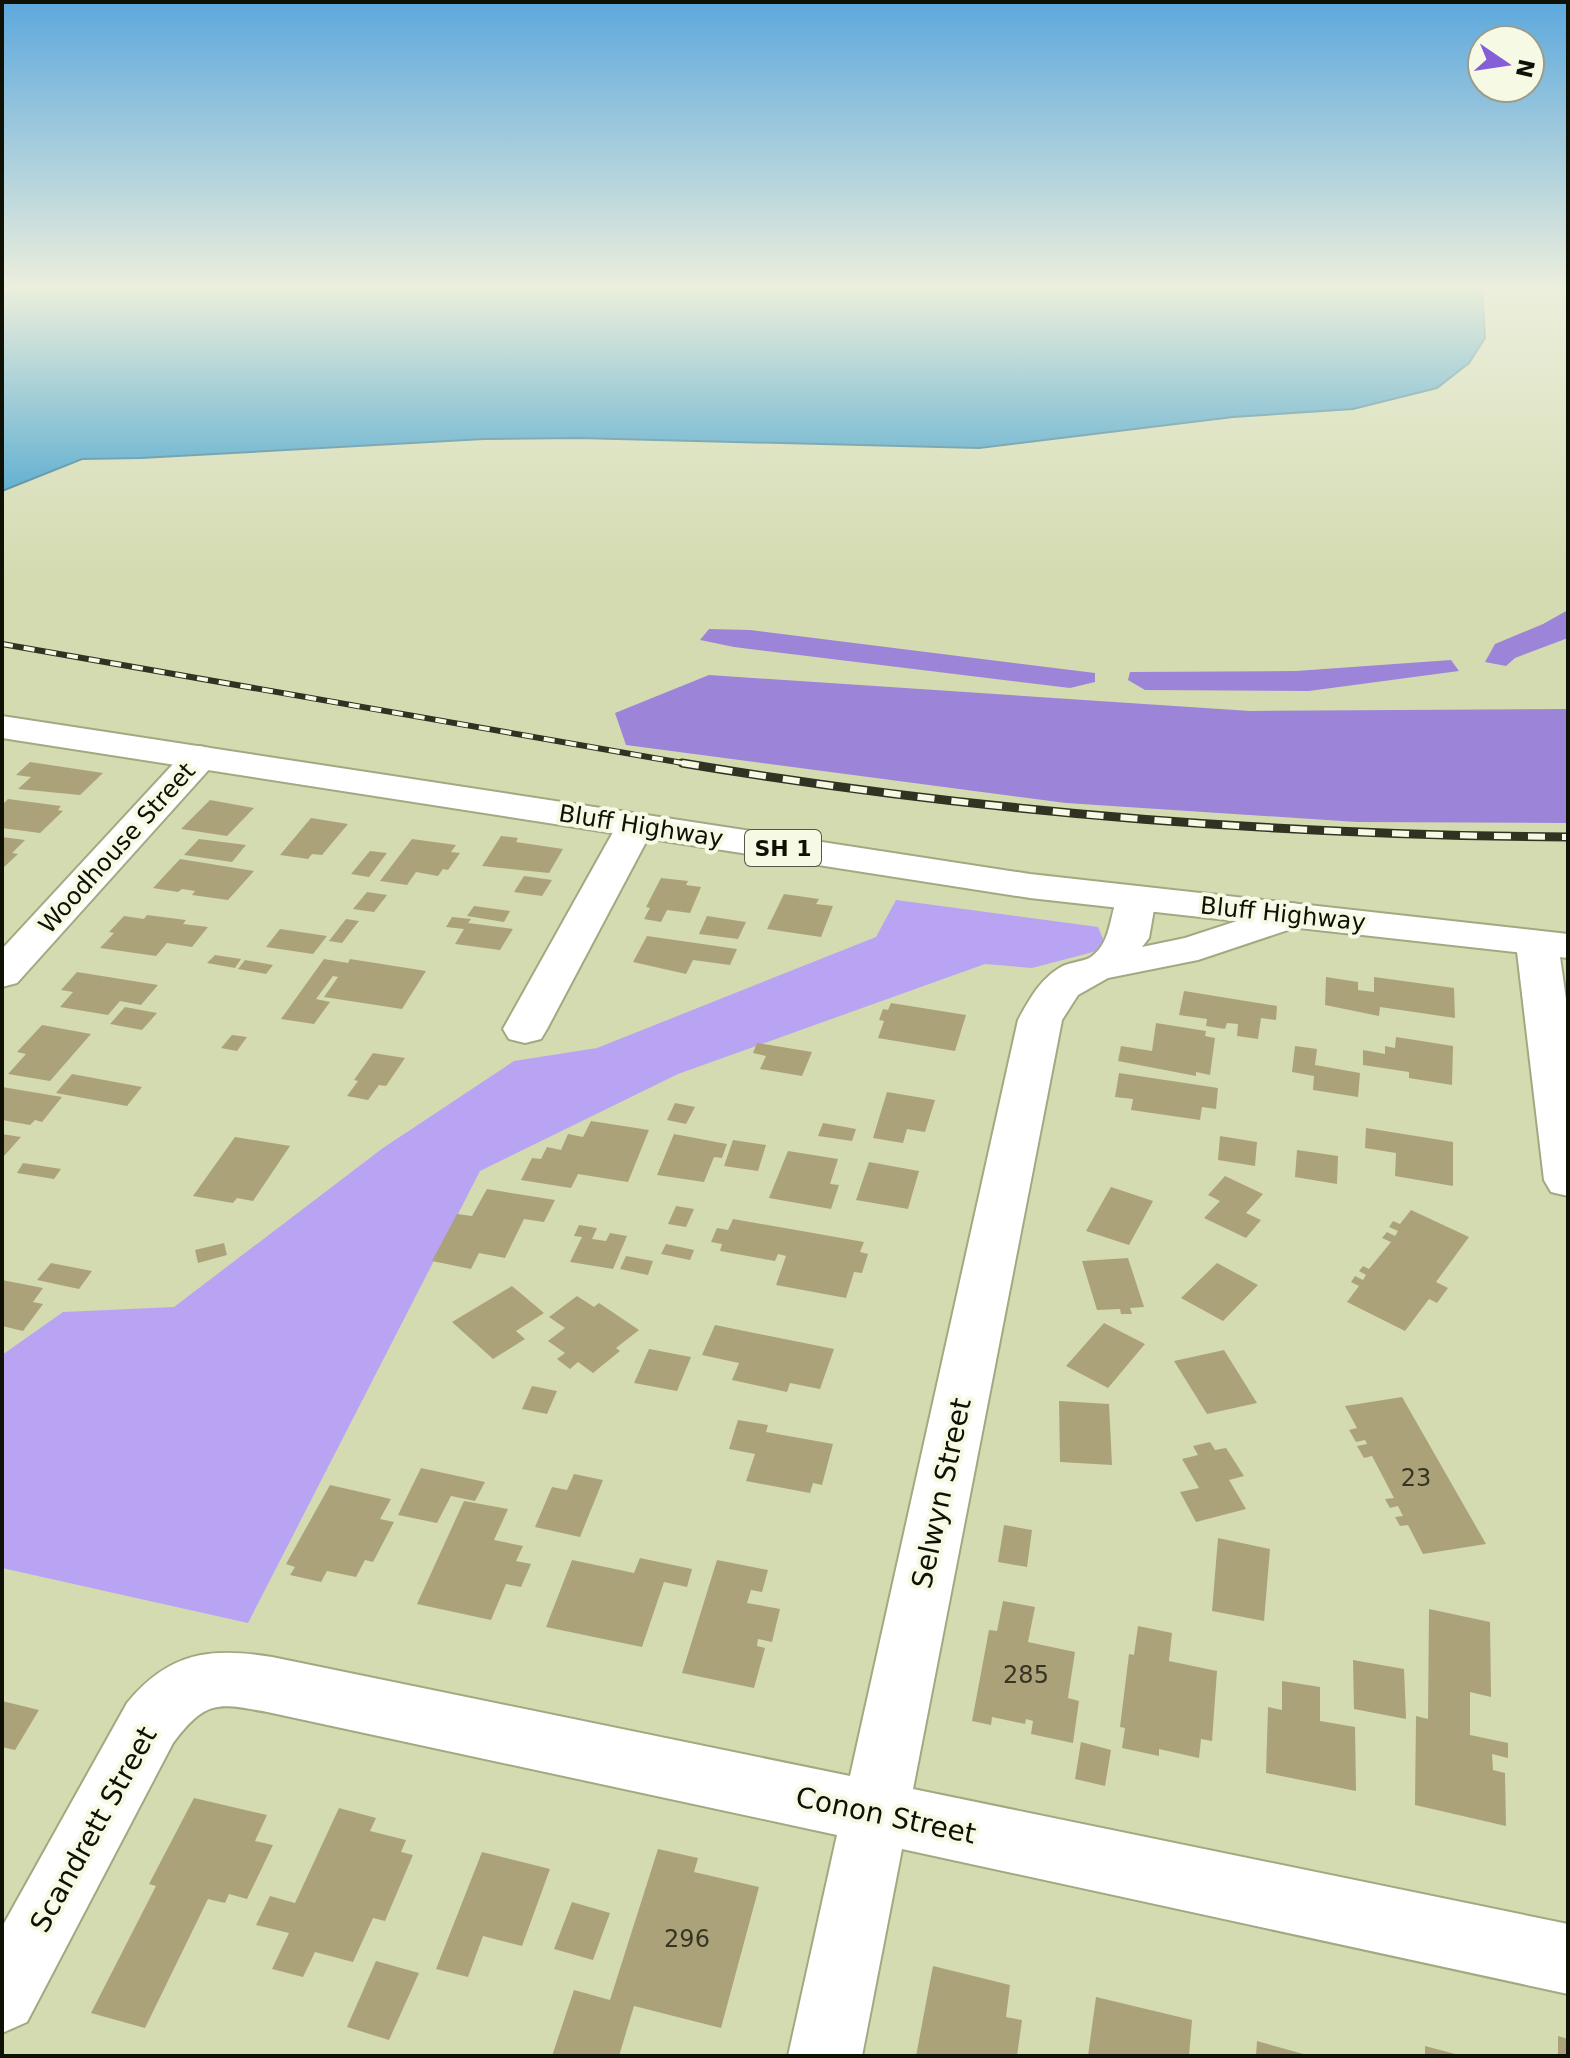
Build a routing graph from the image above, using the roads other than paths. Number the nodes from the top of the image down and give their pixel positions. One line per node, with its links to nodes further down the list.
1 (2, 727): 2 (main road, Bluff Highway / SH 1)
2 (200, 757): 3 (main road, Bluff Highway / SH 1); 8 (main road, Woodhouse Street)
3 (636, 825): 4 (main road, Bluff Highway / SH 1); 9 (main road)
4 (1136, 898): 5 (main road, Bluff Highway / SH 1); 7 (main road)
5 (1292, 915): 6 (main road, Bluff Highway / SH 1); 7 (main road, Selwyn Street)
6 (1553, 945): 10 (main road)
7 (1107, 964): 12 (main road, Selwyn Street)
8 (2, 974)
9 (525, 1029)
10 (1568, 1180)
11 (203, 1679): 12 (main road, Conon Street); 14 (main road, Scandrett Street)
12 (875, 1813): 13 (main road, Conon Street); 15 (main road, Selwyn Street)
13 (1568, 1959)
14 (2, 1997)
15 (825, 2056)

